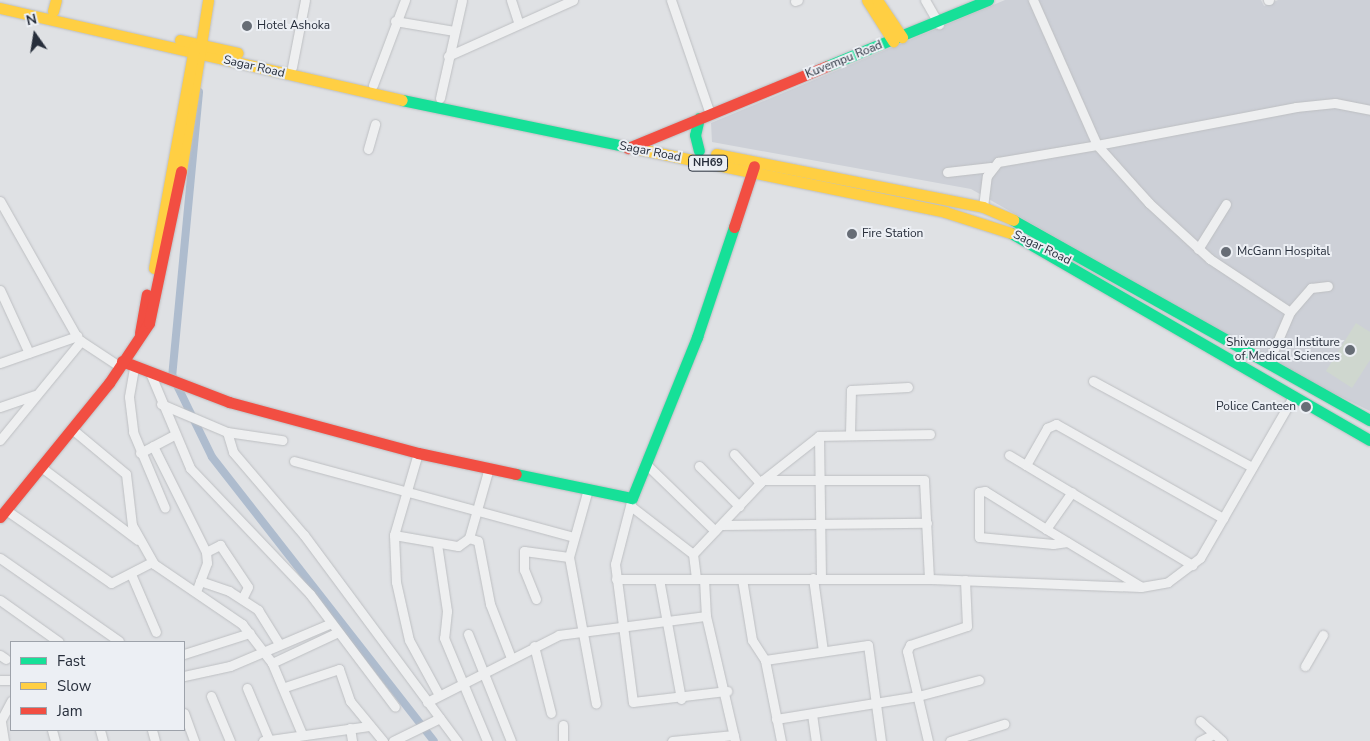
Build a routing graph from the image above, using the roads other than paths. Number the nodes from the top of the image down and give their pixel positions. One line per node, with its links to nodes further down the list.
1 (1, 0): 15 (main road, Sagar Road / NH69)
2 (208, 0): 22 (main road)
3 (305, 0): 24 (street)
4 (405, 0): 17 (street)
5 (462, 0): 20 (street)
6 (511, 0): 18 (street)
7 (573, 0): 14 (street)
8 (671, 0): 28 (street)
9 (867, 0): 21 (main road)
10 (877, 0): 21 (main road)
11 (925, 0): 19 (street)
12 (988, 0): 19 (main road, Kuvempu Road)
13 (1033, 0): 32 (street)
14 (553, 4): 18 (street)
15 (54, 5): 22 (main road, Sagar Road / NH69)
16 (0, 8): 22 (main road, Sagar Road / NH69)
17 (395, 21): 20 (street); 25 (street)
18 (519, 24): 23 (street)
19 (939, 24): 21 (main road, Kuvempu Road)
20 (454, 31): 23 (street)
21 (898, 39): 28 (main road, Kuvempu Road)
22 (200, 46): 24 (main road, Sagar Road / NH69); 33 (main road, Sagar Road / NH69); 48 (main road)
23 (448, 56): 26 (street)
24 (292, 66): 25 (main road, Sagar Road / NH69)
25 (373, 85): 26 (main road, Sagar Road / NH69)
26 (440, 98): 31 (main road, Sagar Road / NH69)
27 (1370, 110): 32 (street)
28 (710, 114): 29 (main road, Kuvempu Road)
29 (699, 118): 31 (main road, Kuvempu Road); 35 (main road)
30 (376, 124): 34 (street)
31 (640, 142): 33 (main road, Kuvempu Road); 35 (main road, Sagar Road / NH69)
32 (1097, 145): 37 (street); 42 (street)
33 (628, 148): 36 (main road, Sagar Road / NH69)
34 (368, 149)
35 (699, 151): 36 (main road, Sagar Road / NH69)
36 (753, 167): 41 (main road, Sagar Road / NH69); 56 (main road, Sagar Road / NH69); 76 (main road)
37 (992, 167): 38 (street); 41 (street)
38 (947, 172)
39 (0, 201): 46 (street)
40 (1226, 204): 42 (street)
41 (983, 207): 49 (main road, Sagar Road / NH69)
42 (1198, 249): 45 (street)
43 (1328, 286): 45 (street)
44 (0, 290): 47 (street)
45 (1290, 312): 49 (street)
46 (79, 339): 47 (street); 48 (street); 55 (street)
47 (29, 353): 50 (street)
48 (120, 363): 51 (main road); 60 (main road)
49 (1268, 363): 59 (main road, Sagar Road / NH69)
50 (0, 364)
51 (134, 368): 52 (main road); 70 (street)
52 (151, 375): 57 (street); 71 (main road)
53 (1093, 381): 79 (street)
54 (908, 387): 63 (street)
55 (37, 395): 58 (street); 66 (street)
56 (1293, 397): 68 (main road, Sagar Road / NH69); 79 (street)
57 (161, 404): 61 (street); 62 (street)
58 (0, 407)
59 (1370, 420)
60 (72, 429): 78 (main road); 99 (street)
61 (227, 432): 67 (street); 154 (street)
62 (174, 434): 69 (street); 124 (street)
63 (850, 434): 64 (street); 65 (street)
64 (930, 434)
65 (819, 436): 81 (street); 82 (street)
66 (0, 440)
67 (282, 440)
68 (1370, 440)
69 (153, 446): 70 (street); 102 (street)
70 (140, 452): 88 (street)
71 (418, 453): 80 (main road); 84 (street)
72 (734, 454): 82 (street)
73 (1009, 455): 75 (street)
74 (294, 460): 84 (street)
75 (1026, 465): 85 (street); 91 (street)
76 (648, 466): 86 (main road); 94 (street)
77 (699, 466): 87 (street)
78 (41, 467): 90 (main road); 99 (street)
79 (1252, 467): 91 (street)
80 (489, 468): 83 (main road); 89 (street)
81 (821, 480): 82 (street); 92 (street); 93 (street)
82 (762, 481): 87 (street)
83 (588, 489): 86 (main road); 97 (street)
84 (406, 492): 89 (street); 96 (street)
85 (1072, 492): 95 (street); 107 (street)
86 (632, 503): 103 (street); 110 (street)
87 (739, 506): 94 (street)
88 (164, 508)
89 (478, 511): 97 (street); 98 (street)
90 (3, 514): 108 (street)
91 (1223, 518): 107 (street)
92 (821, 523): 93 (street); 94 (street); 109 (street)
93 (927, 523): 114 (street)
94 (718, 528): 103 (street)
95 (1046, 529): 100 (street); 100 (street)
96 (394, 534): 101 (street); 150 (street)
97 (573, 537): 104 (street)
98 (469, 538): 101 (street); 139 (street)
99 (138, 540): 106 (street)
100 (1067, 542): 117 (street)
101 (437, 544): 146 (street)
102 (206, 552): 116 (street); 119 (street)
103 (693, 554): 112 (street)
104 (569, 557): 120 (street); 126 (street)
105 (0, 558): 133 (street)
106 (152, 562): 108 (street); 118 (street)
107 (1192, 566): 117 (street)
108 (131, 574): 127 (street)
109 (817, 578): 113 (street); 114 (street); 137 (street)
110 (616, 579): 111 (street); 125 (street)
111 (659, 579): 112 (street); 123 (street)
112 (700, 579): 113 (street); 122 (street)
113 (742, 579): 140 (street)
114 (929, 579): 115 (street)
115 (965, 580): 117 (street); 152 (street)
116 (200, 581): 118 (street); 119 (street)
117 (1141, 587)
118 (196, 591): 128 (street)
119 (242, 598): 134 (street)
120 (536, 599)
121 (0, 600): 132 (street)
122 (706, 616): 123 (street); 149 (street)
123 (664, 621): 125 (street); 153 (street)
124 (329, 624): 129 (street); 134 (street)
125 (622, 626): 126 (street); 153 (street)
126 (585, 630): 135 (street); 156 (street)
127 (156, 632)
128 (250, 633): 136 (street); 138 (street)
129 (336, 633): 141 (street); 158 (street)
130 (468, 634): 143 (street)
131 (1323, 635): 142 (street)
132 (58, 641)
133 (119, 641)
134 (279, 643): 136 (street)
135 (534, 646): 139 (street); 159 (street)
136 (263, 651): 141 (street); 144 (street)
137 (823, 651): 140 (street); 157 (street)
138 (185, 654)
139 (511, 658): 143 (street)
140 (765, 660): 163 (street)
141 (272, 663): 148 (street)
142 (1305, 666)
143 (485, 672): 146 (street); 182 (street)
144 (185, 676)
145 (979, 680): 152 (street)
146 (464, 681): 150 (street); 181 (street)
147 (247, 688): 173 (street)
148 (285, 688): 168 (street); 170 (street)
149 (727, 692): 153 (street); 172 (street)
150 (439, 695): 154 (street)
151 (211, 696): 177 (street)
152 (918, 696): 157 (street); 188 (street)
153 (681, 699)
154 (427, 702): 162 (street)
155 (10, 703): 164 (street)
156 (596, 704)
157 (878, 704): 160 (street); 187 (street)
158 (395, 707)
159 (551, 713)
160 (812, 714): 163 (street); 186 (street)
161 (185, 716): 176 (street)
162 (437, 719): 174 (street); 180 (street)
163 (776, 719): 185 (street)
164 (0, 722): 175 (street)
165 (1200, 722): 171 (street)
166 (1004, 724): 189 (street)
167 (563, 725): 183 (street)
168 (369, 726): 169 (street); 179 (street)
169 (350, 728): 170 (street); 178 (street)
170 (302, 734): 173 (street)
171 (1214, 734): 190 (street); 191 (street)
172 (735, 738): 184 (street)
173 (266, 740)
174 (397, 740)
175 (4, 741)
176 (194, 741)
177 (230, 741)
178 (352, 741)
179 (383, 741)
180 (457, 741)
181 (487, 741)
182 (511, 741)
183 (563, 741)
184 (672, 741)
185 (781, 741)
186 (816, 741)
187 (881, 741)
188 (928, 741)
189 (950, 741)
190 (1200, 741)
191 (1222, 741)

